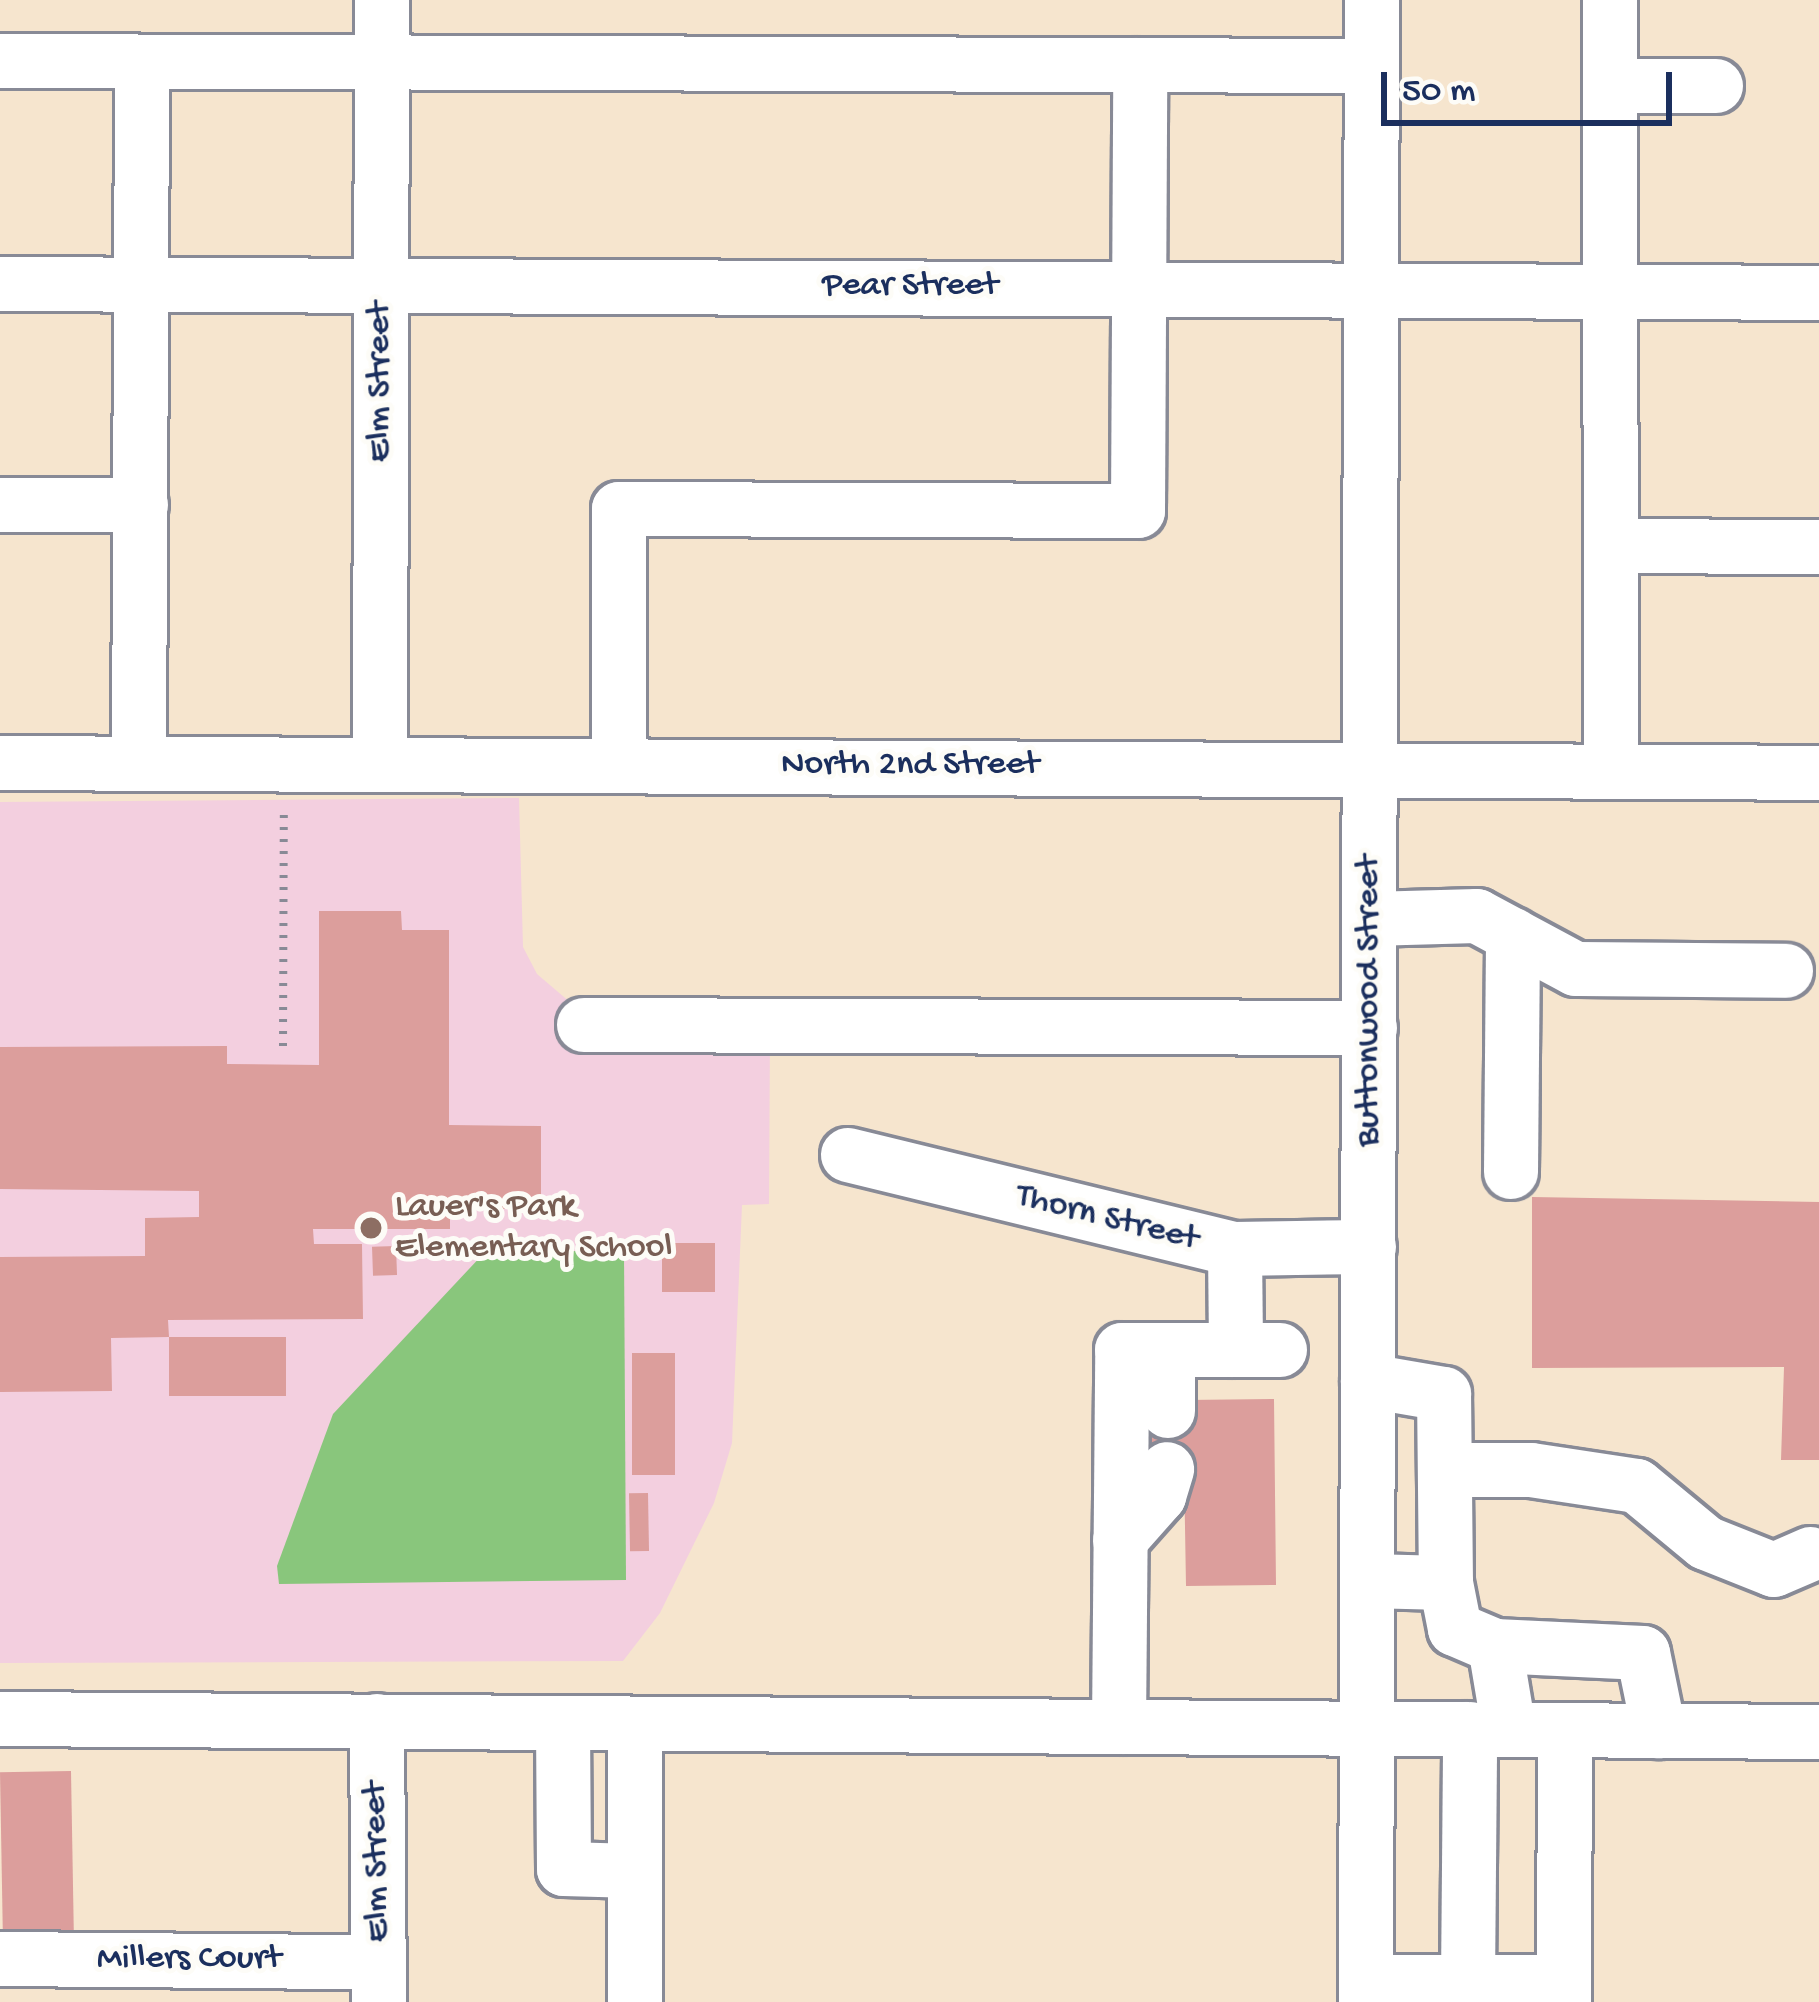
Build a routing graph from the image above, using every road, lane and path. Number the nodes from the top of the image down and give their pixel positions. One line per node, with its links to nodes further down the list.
1 (382, 0): 6 (street, Elm Street)
2 (1372, 0): 8 (street, Buttonwood Street)
3 (1610, 0): 9 (street)
4 (0, 61): 5 (street)
5 (142, 62): 6 (street); 12 (street)
6 (382, 62): 7 (street); 13 (street, Elm Street)
7 (1140, 65): 8 (street); 14 (street)
8 (1372, 66): 15 (street, Buttonwood Street)
9 (1611, 86): 10 (street); 16 (street)
10 (1716, 86)
11 (0, 284): 12 (street, Pear Street)
12 (141, 285): 13 (street, Pear Street); 19 (street)
13 (381, 285): 14 (street, Pear Street); 24 (street, Elm Street)
14 (1141, 288): 15 (street, Pear Street); 25 (street)
15 (1372, 290): 16 (street, Pear Street); 26 (street, Buttonwood Street)
16 (1612, 292): 17 (street, Pear Street); 20 (street)
17 (1819, 292)
18 (0, 505): 19 (street)
19 (141, 505): 23 (street)
20 (1611, 546): 21 (street); 27 (street)
21 (1819, 547)
22 (0, 763): 23 (street, North 2nd Street)
23 (139, 763): 24 (street, North 2nd Street)
24 (380, 764): 25 (street, North 2nd Street)
25 (619, 765): 26 (street, North 2nd Street)
26 (1370, 767): 27 (street, North 2nd Street); 30 (street, Buttonwood Street)
27 (1610, 772): 28 (street, North 2nd Street)
28 (1819, 773)
29 (284, 789): 35 (path)
30 (1370, 919): 31 (street); 34 (street, Buttonwood Street)
31 (1513, 935): 32 (street); 37 (street)
32 (1786, 971)
33 (584, 1025): 34 (street)
34 (1370, 1028): 38 (street, Buttonwood Street)
35 (283, 1046)
36 (848, 1155): 39 (street, Thorn Street)
37 (1511, 1172)
38 (1369, 1246): 39 (street, Thorn Street); 41 (street, Buttonwood Street)
39 (1235, 1250): 40 (street)
40 (1168, 1350): 42 (street); 45 (street)
41 (1368, 1381): 44 (street); 47 (street, Buttonwood Street)
42 (1168, 1411)
43 (1167, 1469): 45 (street)
44 (1445, 1470): 46 (street); 48 (street)
45 (1120, 1540): 54 (street)
46 (1811, 1554)
47 (1368, 1582): 48 (street); 55 (street, Buttonwood Street)
48 (1446, 1583): 49 (street)
49 (1495, 1646): 56 (street); 58 (street)
50 (0, 1719): 51 (street)
51 (377, 1721): 52 (street); 62 (street, Elm Street)
52 (563, 1724): 53 (street); 60 (street)
53 (635, 1724): 54 (street); 60 (street)
54 (1119, 1727): 55 (street)
55 (1368, 1729): 56 (street); 64 (street, Buttonwood Street)
56 (1490, 1730): 57 (street); 63 (street)
57 (1565, 1730): 58 (street); 65 (street)
58 (1659, 1731): 59 (street)
59 (1816, 1748)
60 (635, 1871): 66 (street)
61 (0, 1959): 62 (street, Millers Court)
62 (379, 1982)
63 (1468, 1982): 64 (street); 65 (street)
64 (1366, 1992)
65 (1564, 1992)
66 (635, 2002)

